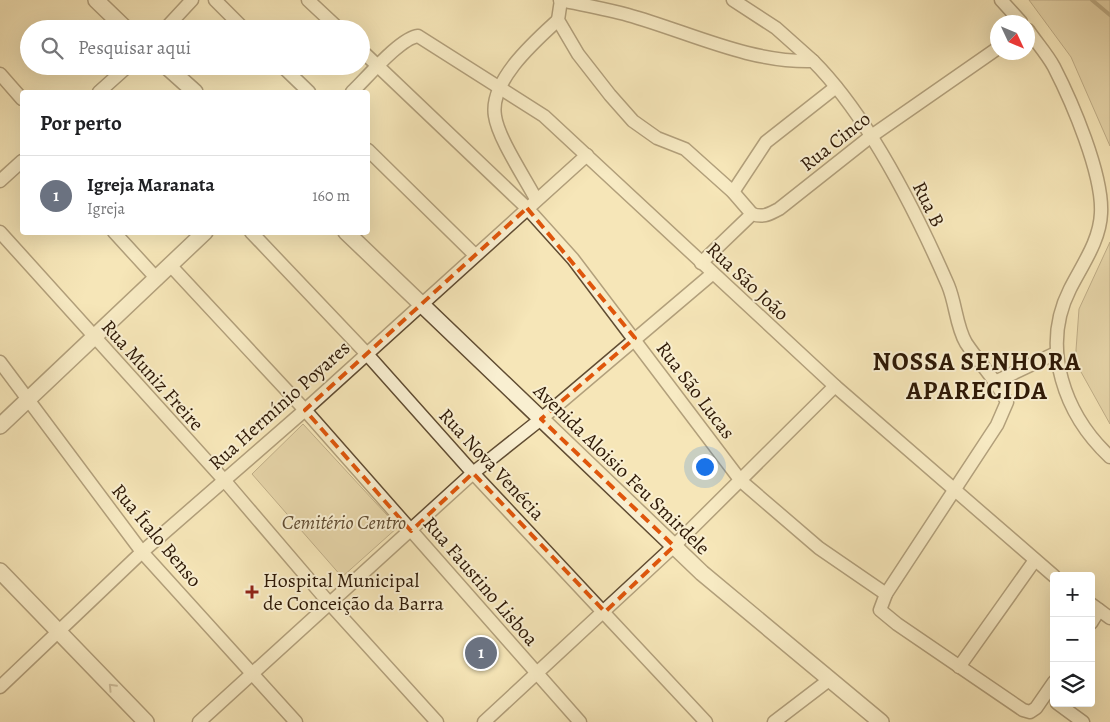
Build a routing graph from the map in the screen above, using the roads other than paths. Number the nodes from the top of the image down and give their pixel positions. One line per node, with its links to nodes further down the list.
1 (96, 0): 10 (street)
2 (192, 0): 8 (street)
3 (215, 0): 12 (street)
4 (308, 0): 13 (street)
5 (560, 0): 14 (street); 18 (street)
6 (733, 0): 18 (street, Rua B)
7 (1000, 0): 9 (street)
8 (178, 5): 11 (street)
9 (1014, 15)
10 (117, 20)
11 (170, 20)
12 (235, 20)
13 (329, 20)
14 (558, 20): 25 (street); 36 (street)
15 (1035, 41): 53 (street)
16 (990, 54): 31 (street, Rua Cinco)
17 (370, 58): 19 (street, Rua São Lucas)
18 (813, 62): 24 (street, Rua B)
19 (379, 67): 25 (street, Rua São João); 29 (street); 37 (street, Rua São Lucas)
20 (0, 74): 30 (street)
21 (118, 75): 26 (street)
22 (176, 75): 27 (street)
23 (291, 75): 28 (street)
24 (836, 87): 31 (street, Rua B); 36 (street)
25 (499, 89): 33 (street, Rua São João); 37 (street)
26 (101, 90)
27 (193, 90)
28 (307, 90)
29 (354, 90)
30 (20, 97)
31 (870, 137): 38 (street, Rua Cinco); 55 (street, Rua B)
32 (370, 152): 44 (street)
33 (587, 155): 37 (street, Rua Hermínio Poyares); 45 (street, Rua São João)
34 (20, 163): 35 (street)
35 (0, 181)
36 (732, 192): 38 (street)
37 (532, 203): 44 (street, Rua Hermínio Poyares); 51 (street, Rua São Lucas)
38 (752, 214): 45 (street)
39 (0, 232): 50 (street, Rua Muniz Freire)
40 (117, 235): 48 (street)
41 (202, 235): 46 (street)
42 (254, 235): 52 (street, Rua Nova Venécia)
43 (349, 235): 49 (street, Avenida Aloisio Feu Smirdele)
44 (475, 256): 49 (street, Rua Hermínio Poyares)
45 (701, 263): 47 (street, Rua São João)
46 (171, 266): 48 (street); 58 (street, Rua Faustino Lisboa)
47 (712, 274): 51 (street); 56 (street, Rua São João)
48 (157, 279): 50 (street)
49 (421, 306): 52 (street, Rua Hermínio Poyares); 59 (street, Avenida Aloisio Feu Smirdele)
50 (94, 338): 57 (street); 63 (street, Rua Muniz Freire)
51 (635, 338): 59 (street); 64 (street, Rua São Lucas)
52 (366, 353): 58 (street, Rua Hermínio Poyares); 62 (street, Rua Nova Venécia)
53 (1056, 353): 55 (street); 61 (street)
54 (0, 362): 57 (street, Rua Ítalo Benso)
55 (997, 381): 65 (street, Rua B)
56 (835, 386): 64 (street); 65 (street, Rua São João)
57 (27, 401): 60 (street); 68 (street, Rua Ítalo Benso)
58 (305, 410): 63 (street, Rua Hermínio Poyares); 66 (street, Rua Faustino Lisboa)
59 (542, 419): 62 (street); 67 (street, Avenida Aloisio Feu Smirdele)
60 (0, 426)
61 (1110, 457)
62 (473, 473): 66 (street); 74 (street, Rua Nova Venécia)
63 (224, 480): 68 (street, Rua Hermínio Poyares); 73 (street, Rua Muniz Freire)
64 (741, 481): 67 (street); 72 (street, Rua São Lucas)
65 (955, 489): 69 (street, Rua São João); 72 (street, Rua B)
66 (411, 531): 73 (street); 78 (street, Rua Faustino Lisboa)
67 (674, 546): 74 (street); 79 (street, Avenida Aloisio Feu Smirdele)
68 (142, 552): 75 (street, Rua Hermínio Poyares); 77 (street, Rua Ítalo Benso)
69 (1034, 560): 71 (street, Rua São João); 76 (street)
70 (0, 571): 75 (street)
71 (1050, 573)
72 (886, 594): 76 (street)
73 (330, 604): 77 (street); 86 (street, Rua Muniz Freire)
74 (605, 612): 78 (street); 89 (street, Rua Nova Venécia)
75 (58, 631): 80 (street, Rua Hermínio Poyares); 83 (street, one-way to 75)
76 (959, 667): 81 (street)
77 (253, 673): 84 (street); 85 (street, Rua Ítalo Benso)
78 (537, 673): 87 (street); 88 (street, Rua Faustino Lisboa)
79 (829, 680): 90 (street); 91 (street, Avenida Aloisio Feu Smirdele)
80 (0, 687)
81 (1050, 701)
82 (1062, 707): 92 (street)
83 (146, 722)
84 (199, 722)
85 (296, 722)
86 (437, 722)
87 (484, 722)
88 (580, 722)
89 (706, 722)
90 (774, 722)
91 (881, 722)
92 (1083, 722)

